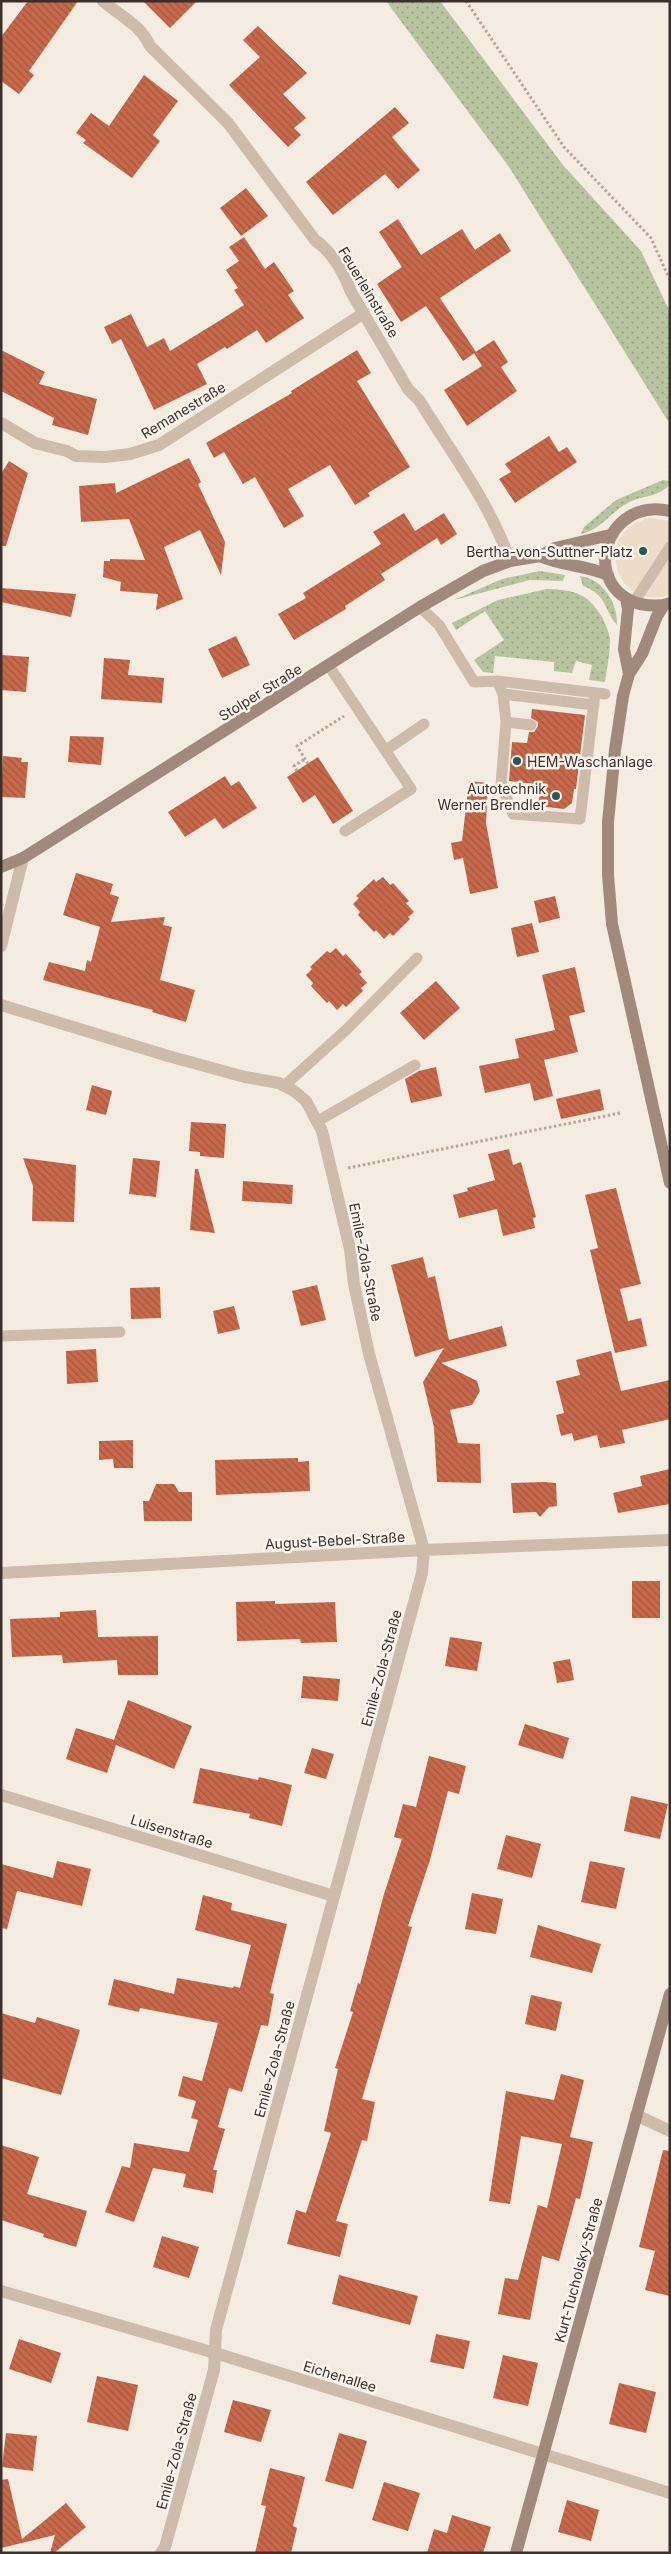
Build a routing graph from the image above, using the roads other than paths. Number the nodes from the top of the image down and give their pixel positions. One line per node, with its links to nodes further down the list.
1 (103, 1): 2 (street, Feuerleinstraße)
2 (364, 313): 3 (street, Remanestraße); 9 (street, Feuerleinstraße)
3 (2, 425)
4 (670, 499): 5 (main road)
5 (665, 510): 6 (main road)
6 (610, 535): 8 (main road, Stolper Straße); 10 (main road)
7 (670, 547): 11 (lane)
8 (540, 556): 9 (main road, Stolper Straße); 10 (main road, Stolper Straße)
9 (510, 561): 13 (main road, Stolper Straße)
10 (608, 575): 11 (main road)
11 (630, 600): 12 (main road); 15 (main road)
12 (667, 604): 15 (main road)
13 (420, 608): 14 (main road, Stolper Straße); 16 (lane)
14 (329, 666): 22 (lane); 24 (main road, Stolper Straße)
15 (628, 674): 32 (main road)
16 (497, 681): 17 (lane); 18 (lane)
17 (503, 694): 18 (lane); 19 (lane)
18 (594, 705): 19 (lane)
19 (506, 722): 21 (lane)
20 (424, 724): 22 (lane)
21 (530, 725)
22 (386, 750): 23 (lane)
23 (345, 831)
24 (22, 858): 25 (main road, Stolper Straße); 26 (street)
25 (1, 867)
26 (1, 946)
27 (418, 958): 30 (lane)
28 (1, 1005): 30 (street, Emile-Zola-Straße)
29 (415, 1065): 31 (lane)
30 (284, 1086): 31 (street, Emile-Zola-Straße)
31 (318, 1121): 36 (street, Emile-Zola-Straße)
32 (670, 1183)
33 (120, 1332): 34 (lane)
34 (1, 1336)
35 (670, 1540): 36 (street, August-Bebel-Straße)
36 (424, 1550): 37 (street, August-Bebel-Straße); 39 (street, Emile-Zola-Straße)
37 (1, 1573)
38 (1, 1795): 39 (street, Luisenstraße)
39 (334, 1896): 44 (street, Emile-Zola-Straße)
40 (670, 1994): 41 (main road, Kurt-Tucholsky-Straße)
41 (636, 2115): 42 (street); 45 (main road, Kurt-Tucholsky-Straße)
42 (670, 2131)
43 (1, 2291): 44 (street, Eichenallee)
44 (215, 2353): 45 (street, Eichenallee); 47 (street, Emile-Zola-Straße)
45 (543, 2455): 46 (street, Eichenallee); 48 (main road, Kurt-Tucholsky-Straße)
46 (670, 2493)
47 (161, 2553)
48 (516, 2553)

